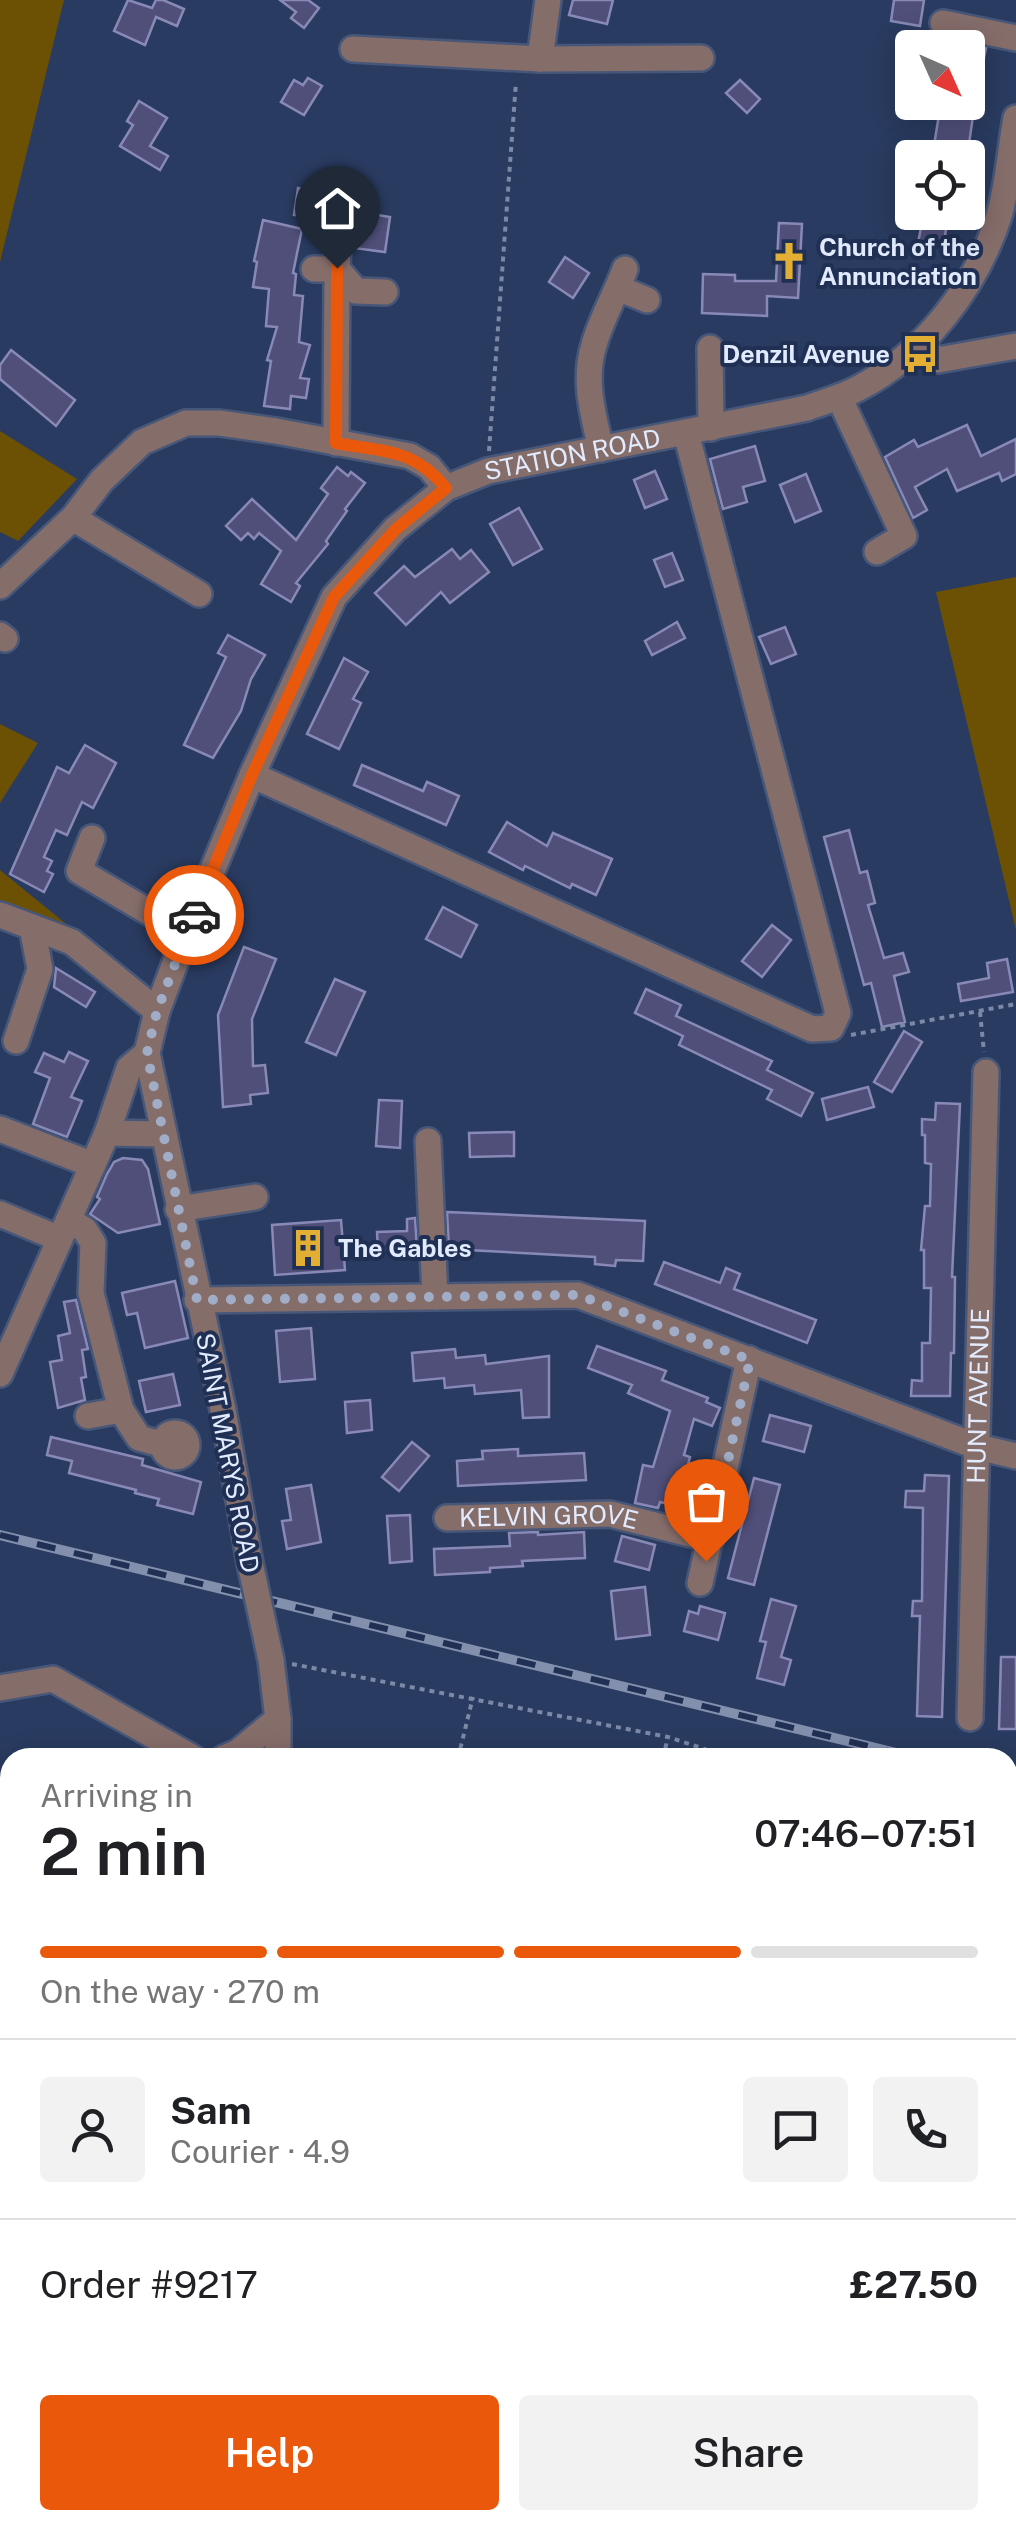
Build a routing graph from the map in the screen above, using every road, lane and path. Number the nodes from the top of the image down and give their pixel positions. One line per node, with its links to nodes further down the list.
1 (548, 0): 5 (street)
2 (943, 23): 3 (street)
3 (1016, 38)
4 (353, 49): 5 (street)
5 (529, 58): 6 (street); 17 (path)
6 (700, 58)
7 (1016, 118): 10 (street, STATION ROAD)
8 (385, 292): 15 (street)
9 (647, 300): 16 (street)
10 (916, 344): 11 (street); 13 (street, STATION ROAD)
11 (1016, 346)
12 (710, 348): 14 (street)
13 (838, 396): 14 (street, STATION ROAD); 20 (street)
14 (698, 431): 16 (street, STATION ROAD); 31 (street)
15 (336, 443): 18 (street); 19 (street)
16 (601, 449): 17 (street, STATION ROAD)
17 (488, 471): 18 (street, STATION ROAD)
18 (446, 488): 23 (street, STATION ROAD)
19 (73, 518): 21 (street); 22 (street)
20 (877, 552)
21 (0, 586)
22 (199, 594)
23 (252, 775): 27 (street, STATION ROAD); 31 (street)
24 (92, 838): 27 (street)
25 (0, 915): 26 (street)
26 (32, 927): 30 (street); 32 (street)
27 (186, 934): 30 (street, STATION ROAD)
28 (1016, 1004): 29 (path)
29 (980, 1010): 31 (path); 34 (path)
30 (157, 1011): 33 (street, SAINT MARYS ROAD)
31 (837, 1033)
32 (16, 1041)
33 (147, 1053): 36 (street); 37 (street, SAINT MARYS ROAD)
34 (986, 1072): 51 (street, HUNT AVENUE)
35 (0, 1129): 39 (street)
36 (107, 1133): 37 (street); 39 (street)
37 (163, 1134): 41 (street, SAINT MARYS ROAD)
38 (428, 1141): 44 (street)
39 (94, 1164): 43 (street)
40 (255, 1197): 41 (street)
41 (178, 1209): 45 (street, SAINT MARYS ROAD)
42 (0, 1214): 43 (street)
43 (64, 1230): 47 (street); 48 (street)
44 (434, 1297): 45 (street); 46 (street)
45 (197, 1300): 56 (street, SAINT MARYS ROAD, bridge)
46 (750, 1360): 51 (street); 54 (street)
47 (0, 1374)
48 (121, 1410): 49 (street); 50 (street)
49 (88, 1416)
50 (164, 1445)
51 (978, 1447): 52 (street); 59 (street, HUNT AVENUE)
52 (1016, 1456)
53 (446, 1518): 54 (street, KELVIN GROVE)
54 (712, 1539): 55 (street)
55 (700, 1583)
56 (279, 1662): 58 (path); 60 (street, SAINT MARYS ROAD)
57 (0, 1688): 62 (street)
58 (473, 1697): 61 (path); 65 (path)
59 (970, 1718)
60 (278, 1719): 63 (street); 64 (street, SAINT MARYS ROAD)
61 (668, 1737): 66 (path); 67 (path)
62 (175, 1748)
63 (243, 1748)
64 (278, 1748)
65 (460, 1748)
66 (665, 1748)
67 (702, 1748)

